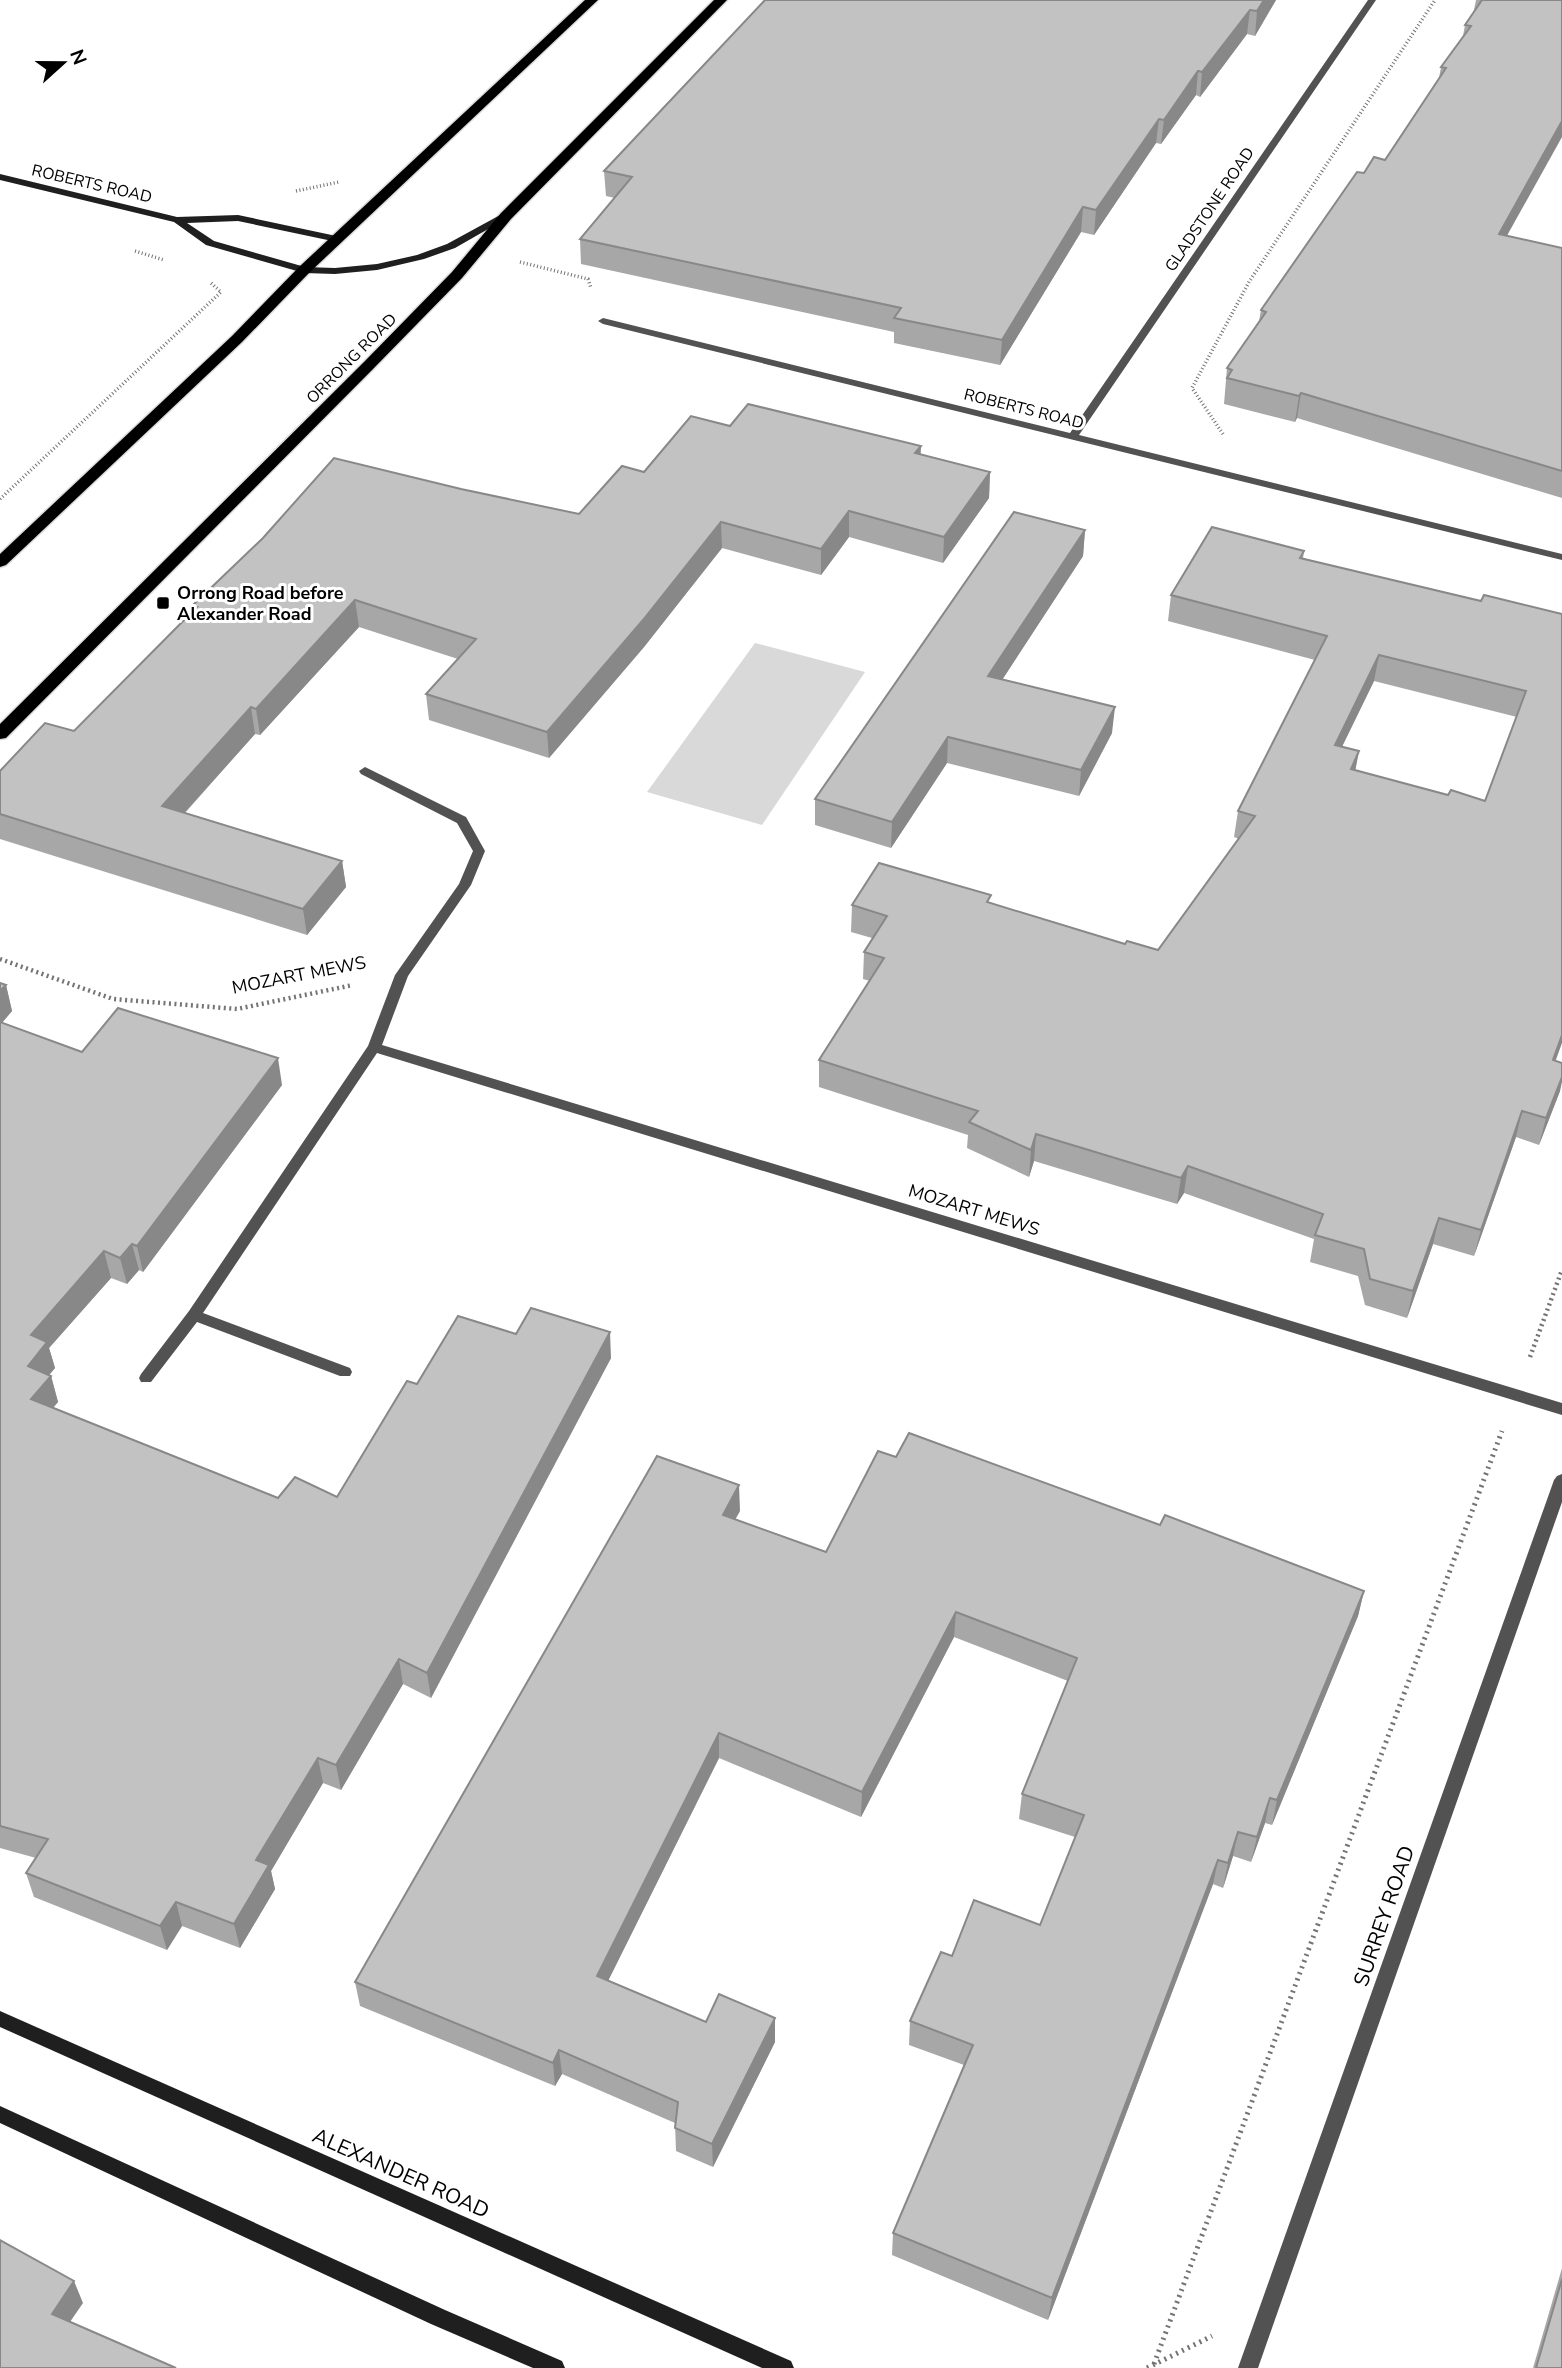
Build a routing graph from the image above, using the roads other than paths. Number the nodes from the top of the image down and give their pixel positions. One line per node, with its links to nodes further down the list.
1 (592, 0): 7 (highway)
2 (721, 0): 5 (highway, ORRONG ROAD)
3 (1372, 0): 10 (street, GLADSTONE ROAD)
4 (0, 177): 6 (main road, ROBERTS ROAD)
5 (506, 216): 8 (main road, ROBERTS ROAD); 13 (highway, ORRONG ROAD)
6 (177, 220): 7 (main road, ROBERTS ROAD); 8 (main road, ROBERTS ROAD)
7 (337, 239): 8 (highway)
8 (304, 270): 12 (highway)
9 (603, 321): 10 (street, ROBERTS ROAD)
10 (1073, 436): 11 (street, ROBERTS ROAD)
11 (1562, 558)
12 (0, 562)
13 (0, 734)
14 (365, 771): 15 (street)
15 (374, 1047): 16 (street); 19 (street, MOZART MEWS)
16 (194, 1315): 17 (street); 18 (street)
17 (345, 1371)
18 (146, 1378)
19 (1562, 1409)
20 (1562, 1480): 25 (street, SURREY ROAD)
21 (0, 2019): 24 (main road, ALEXANDER ROAD)
22 (0, 2114): 23 (main road)
23 (555, 2368)
24 (784, 2368)
25 (1248, 2368)

